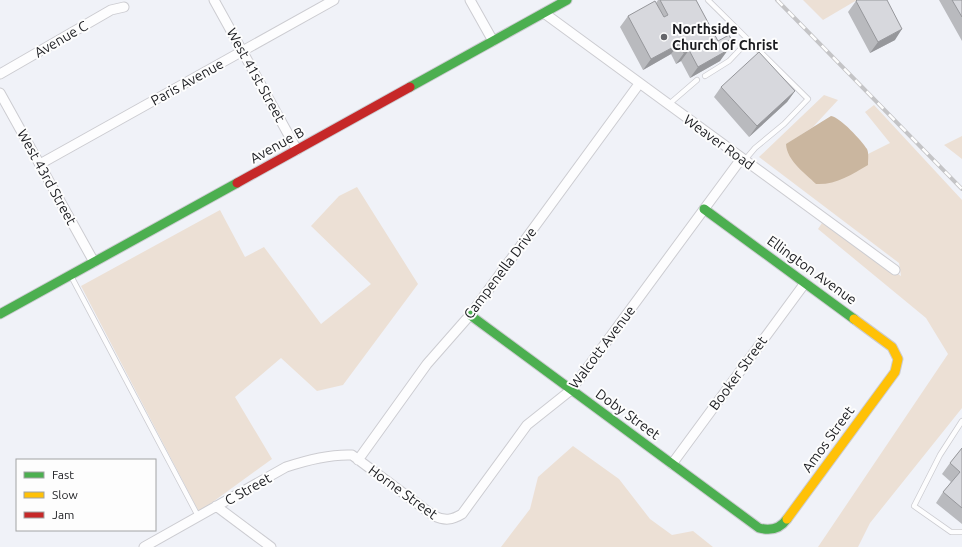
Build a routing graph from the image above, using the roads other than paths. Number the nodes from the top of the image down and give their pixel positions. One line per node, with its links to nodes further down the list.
1 (214, 0): 10 (street, West 41st Street)
2 (334, 0): 10 (street, Paris Avenue)
3 (470, 0): 9 (street)
4 (567, 0): 7 (street, Avenue B)
5 (708, 0): 8 (lane)
6 (124, 7): 11 (street, Avenue C)
7 (544, 13): 9 (street, Avenue B); 14 (street, Weaver Road)
8 (749, 40): 12 (lane); 18 (lane)
9 (493, 41): 17 (street, Avenue B)
10 (243, 51): 17 (street, West 41st Street); 19 (street, Paris Avenue)
11 (0, 74)
12 (704, 76)
13 (697, 80): 16 (lane)
14 (639, 84): 16 (street, Weaver Road); 26 (street, Campenella Drive)
15 (0, 93): 19 (street, West 43rd Street)
16 (668, 105): 18 (street, Weaver Road)
17 (297, 150): 21 (street, Avenue B)
18 (742, 160): 20 (street, Walcott Avenue); 22 (street, Weaver Road)
19 (40, 164): 21 (street, West 43rd Street)
20 (704, 209): 24 (street, Ellington Avenue); 28 (street, Walcott Avenue)
21 (94, 262): 23 (street, Avenue B)
22 (895, 270)
23 (70, 275): 25 (street, Avenue B); 33 (lane)
24 (805, 282): 27 (street, Ellington Avenue); 31 (street, Booker Street)
25 (0, 314)
26 (470, 315): 28 (street, Doby Street); 30 (street, Campenella Drive)
27 (898, 359): 35 (street, Amos Street)
28 (572, 390): 31 (street, Doby Street); 34 (street, Walcott Avenue)
29 (962, 421): 36 (lane)
30 (358, 460): 32 (street, C Street); 34 (street, Horne Street)
31 (672, 464): 35 (street, Doby Street)
32 (216, 506): 33 (street, C Street); 38 (street)
33 (198, 516): 37 (street, C Street)
34 (449, 520)
35 (772, 530)
36 (962, 532)
37 (144, 547)
38 (271, 547)

